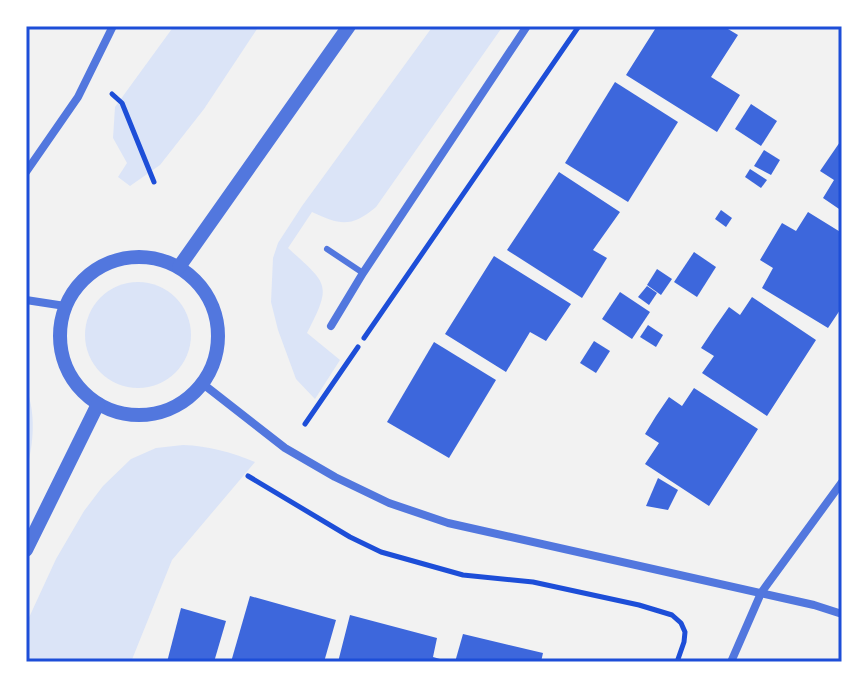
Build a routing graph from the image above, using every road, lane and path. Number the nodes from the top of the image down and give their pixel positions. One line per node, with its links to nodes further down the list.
1 (113, 26): 5 (street)
2 (349, 26): 9 (street)
3 (527, 26): 10 (street)
4 (579, 26): 16 (path)
5 (91, 74): 6 (street); 7 (path)
6 (26, 172)
7 (154, 182)
8 (327, 249): 10 (lane)
9 (179, 267): 12 (street); 14 (street)
10 (363, 273): 13 (street)
11 (26, 300): 12 (street)
12 (65, 306): 15 (street)
13 (331, 326)
14 (203, 384): 15 (street); 16 (street)
15 (98, 404): 19 (street)
16 (285, 448): 20 (street)
17 (248, 476): 22 (path)
18 (842, 482): 20 (street)
19 (26, 550)
20 (761, 593): 21 (street); 23 (street)
21 (842, 614)
22 (677, 662)
23 (731, 662)

